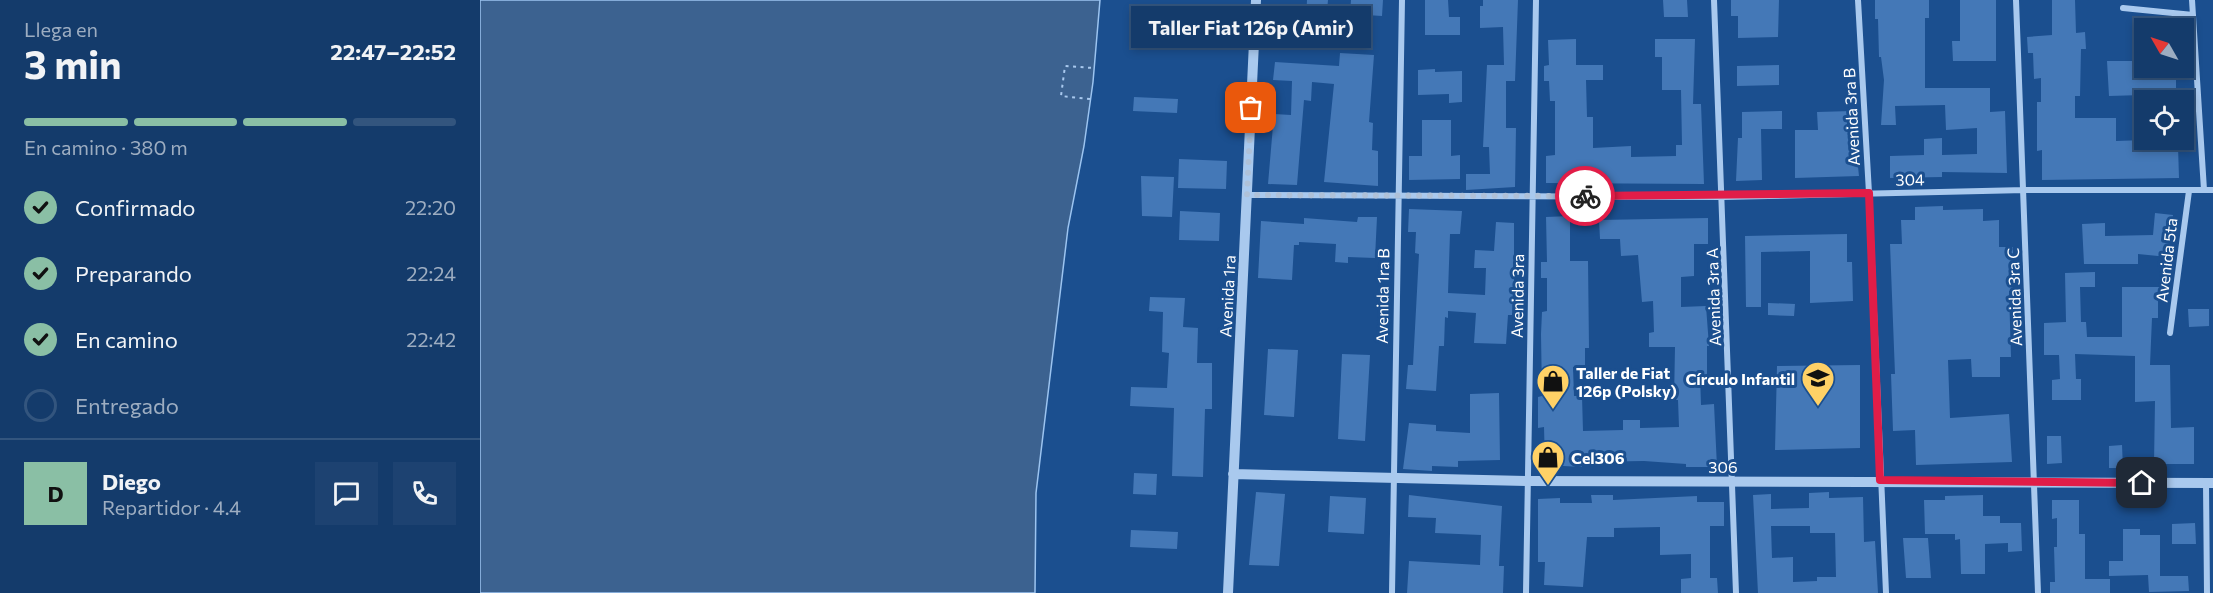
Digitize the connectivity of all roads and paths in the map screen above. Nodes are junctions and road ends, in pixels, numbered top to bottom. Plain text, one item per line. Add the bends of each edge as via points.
1 (1256, 0) edge
2 (1402, 0) edge
3 (1536, 0) edge
4 (1714, 0) edge
5 (1858, 0) edge
6 (2016, 0) edge
7 (2193, 0) edge
8 (2123, 8) dead end
9 (2193, 15) junction
10 (2195, 50) joint
11 (1093, 68) dead end
12 (1090, 99) dead end
13 (2025, 190) junction
14 (2204, 190) junction
15 (2213, 190) edge
16 (2189, 191) junction
17 (1869, 193) junction
18 (1247, 195) junction
19 (1533, 196) junction
20 (1723, 197) junction
21 (1397, 198) junction
22 (2170, 333) dead end
23 (1233, 474) junction
24 (1393, 479) junction
25 (1880, 480) junction
26 (1527, 481) junction
27 (1731, 481) junction
28 (2034, 482) junction
29 (2210, 483) edge
30 (1228, 593) edge
31 (1392, 593) edge
32 (1526, 593) edge
33 (1736, 593) edge
34 (1886, 593) edge
35 (2038, 593) edge
36 (2207, 593) edge

1 - 18 street, Avenida 1ra
2 - 21 street, Avenida 1ra B
3 - 19 street, Avenida 3ra
4 - 20 street, Avenida 3ra A
5 - 17 street, Avenida 3ra B
6 - 13 street, Avenida 3ra C
7 - 9 street
8 - 9 street
9 - 10 street
10 - 14 street
11 - 12 path via 1065,66 1062,96
13 - 16 street, 304
13 - 17 street, 304
13 - 28 street, Avenida 3ra C
14 - 15 street, 304
14 - 16 street, 304
16 - 22 street, Avenida 5ta
17 - 20 street, 304
17 - 25 street, Avenida 3ra B
18 - 21 street, 304
18 - 23 street, Avenida 1ra
19 - 20 street, 304
19 - 21 street, 304
19 - 26 street, Avenida 3ra
20 - 27 street, Avenida 3ra A
21 - 24 street, Avenida 1ra B
23 - 24 street, 306
23 - 30 street, Avenida 1ra
24 - 26 street, 306
24 - 31 street, Avenida 1ra B
25 - 27 street, 306
25 - 28 street, 306
25 - 34 street, Avenida 3ra B
26 - 27 street, 306
26 - 32 street, Avenida 3ra
27 - 33 street, Avenida 3ra A
28 - 29 street, 306
28 - 35 street, Avenida 3ra C
29 - 36 street

